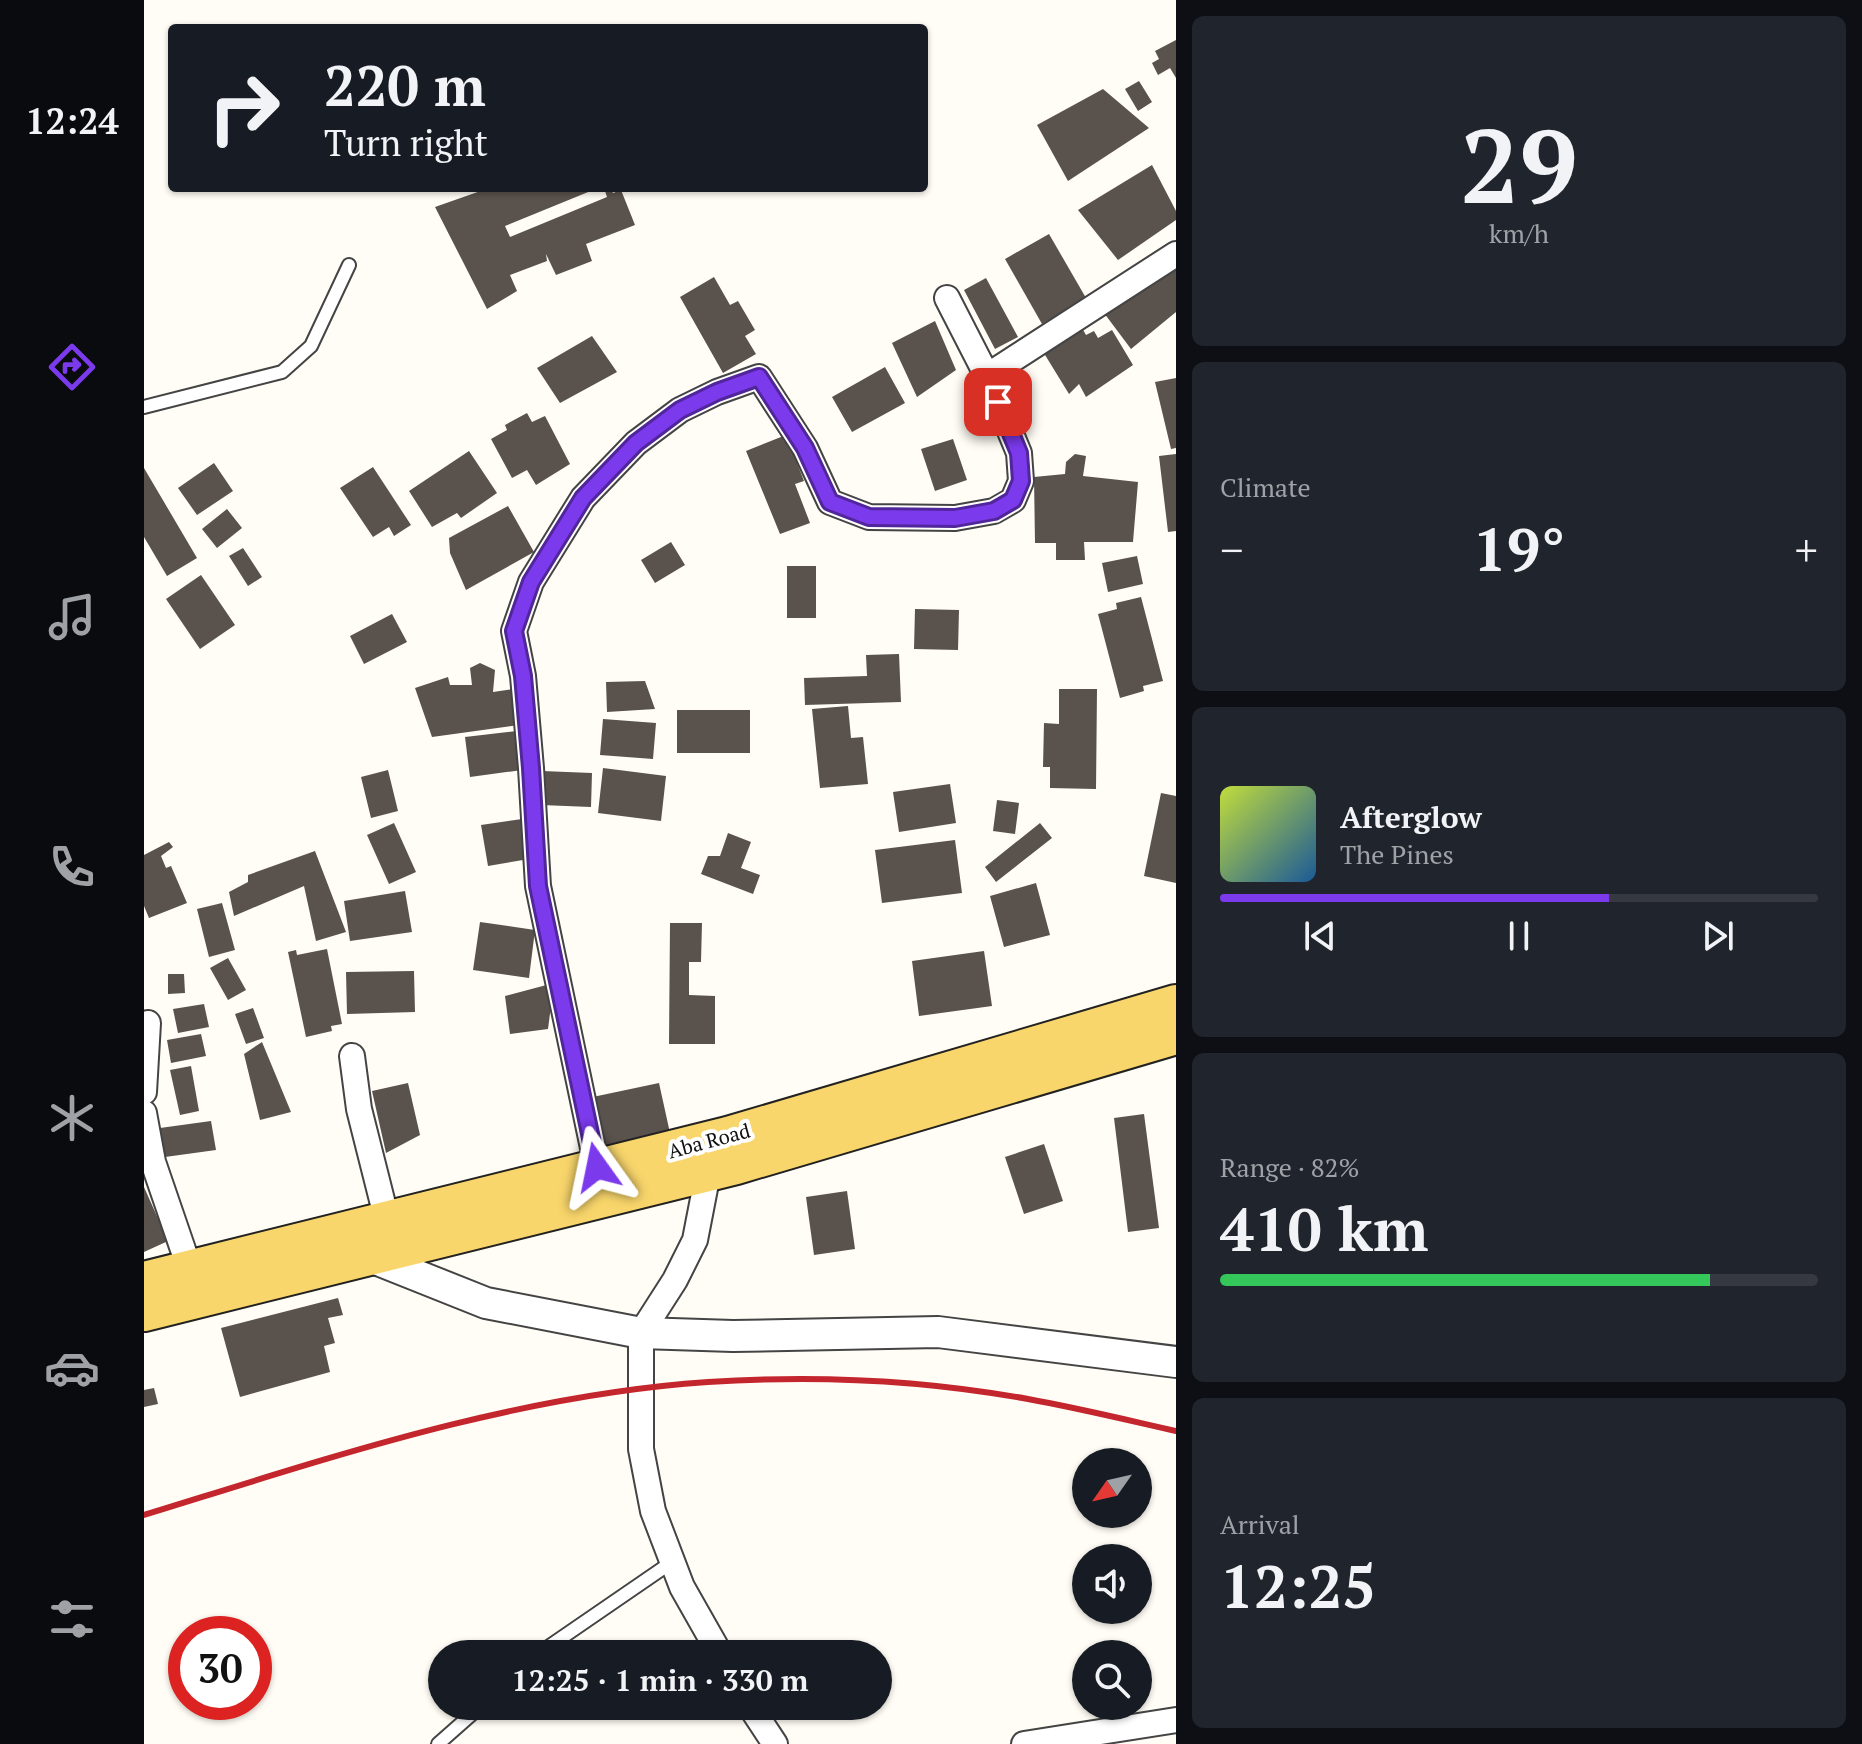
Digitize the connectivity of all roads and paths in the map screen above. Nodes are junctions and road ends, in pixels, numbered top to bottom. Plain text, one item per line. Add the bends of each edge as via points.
1 (1176, 254) edge
2 (349, 265) dead end
3 (947, 298) dead end
4 (987, 376) junction
5 (144, 407) edge
6 (1176, 1004) edge
7 (148, 1023) dead end
8 (1176, 1035) edge
9 (352, 1056) dead end
10 (144, 1092) edge
11 (144, 1113) edge
12 (597, 1167) junction
13 (708, 1173) junction
14 (387, 1220) junction
15 (368, 1256) junction
16 (190, 1270) junction
17 (144, 1281) edge
18 (144, 1312) edge
19 (641, 1333) junction
20 (1176, 1362) edge
21 (672, 1562) junction
22 (558, 1640) edge
23 (712, 1640) edge
24 (465, 1720) edge
25 (759, 1720) edge
26 (1176, 1720) edge
27 (438, 1744) edge
28 (775, 1744) edge
29 (1024, 1744) edge

1 - 4 street
2 - 5 lane via 311,346 282,372
3 - 4 street
4 - 12 street via 1019,453 1021,481 1013,500 994,511 955,518 869,517 830,502 805,448 759,377 680,410 636,443 583,498 531,582 514,631 523,676 538,886
6 - 12 main road, Aba Road via 728,1136
7 - 10 street
8 - 13 main road, Aba Road
9 - 14 street via 359,1109
11 - 16 street via 153,1162
12 - 14 main road, Aba Road
13 - 15 main road, Aba Road
13 - 19 street via 695,1240
14 - 16 main road, Aba Road
15 - 18 main road, Aba Road
15 - 19 street via 486,1303
16 - 17 main road, Aba Road
19 - 20 street via 938,1332
19 - 21 street via 641,1449 653,1511
21 - 22 lane
21 - 23 street
24 - 27 lane
25 - 28 street
26 - 29 street

